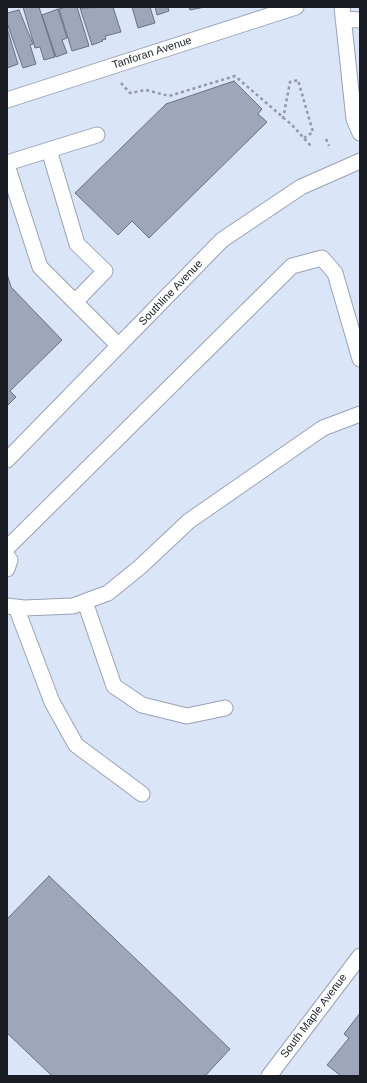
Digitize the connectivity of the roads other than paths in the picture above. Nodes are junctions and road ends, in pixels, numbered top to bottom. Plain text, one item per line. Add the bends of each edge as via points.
1 (296, 7) edge
2 (342, 13) edge
3 (360, 20) edge
4 (7, 100) edge
5 (360, 133) edge
6 (97, 135) dead end
7 (49, 150) junction
8 (360, 161) edge
9 (7, 164) edge
10 (75, 302) junction
11 (119, 346) junction
12 (360, 359) edge
13 (360, 414) edge
14 (7, 460) edge
15 (7, 548) edge
16 (7, 556) edge
17 (7, 569) edge
18 (85, 602) junction
19 (12, 606) edge
20 (225, 708) dead end
21 (142, 794) dead end
22 (360, 956) edge
23 (269, 1076) edge

1 - 4 street, Tanforan Avenue
2 - 3 street
2 - 5 street via 354,119
6 - 7 street
7 - 9 street
7 - 10 street via 77,244 105,271
8 - 11 street, Southline Avenue via 301,187 222,240
9 - 10 street via 40,267
10 - 11 street
11 - 14 street, Southline Avenue
12 - 15 street via 335,274 322,258 292,266
13 - 18 street via 322,428 189,521 108,594
16 - 17 street via 10,560
18 - 19 street via 72,606
18 - 20 street via 114,686 142,705 187,716
19 - 21 street via 52,702 76,745
22 - 23 street, South Maple Avenue

